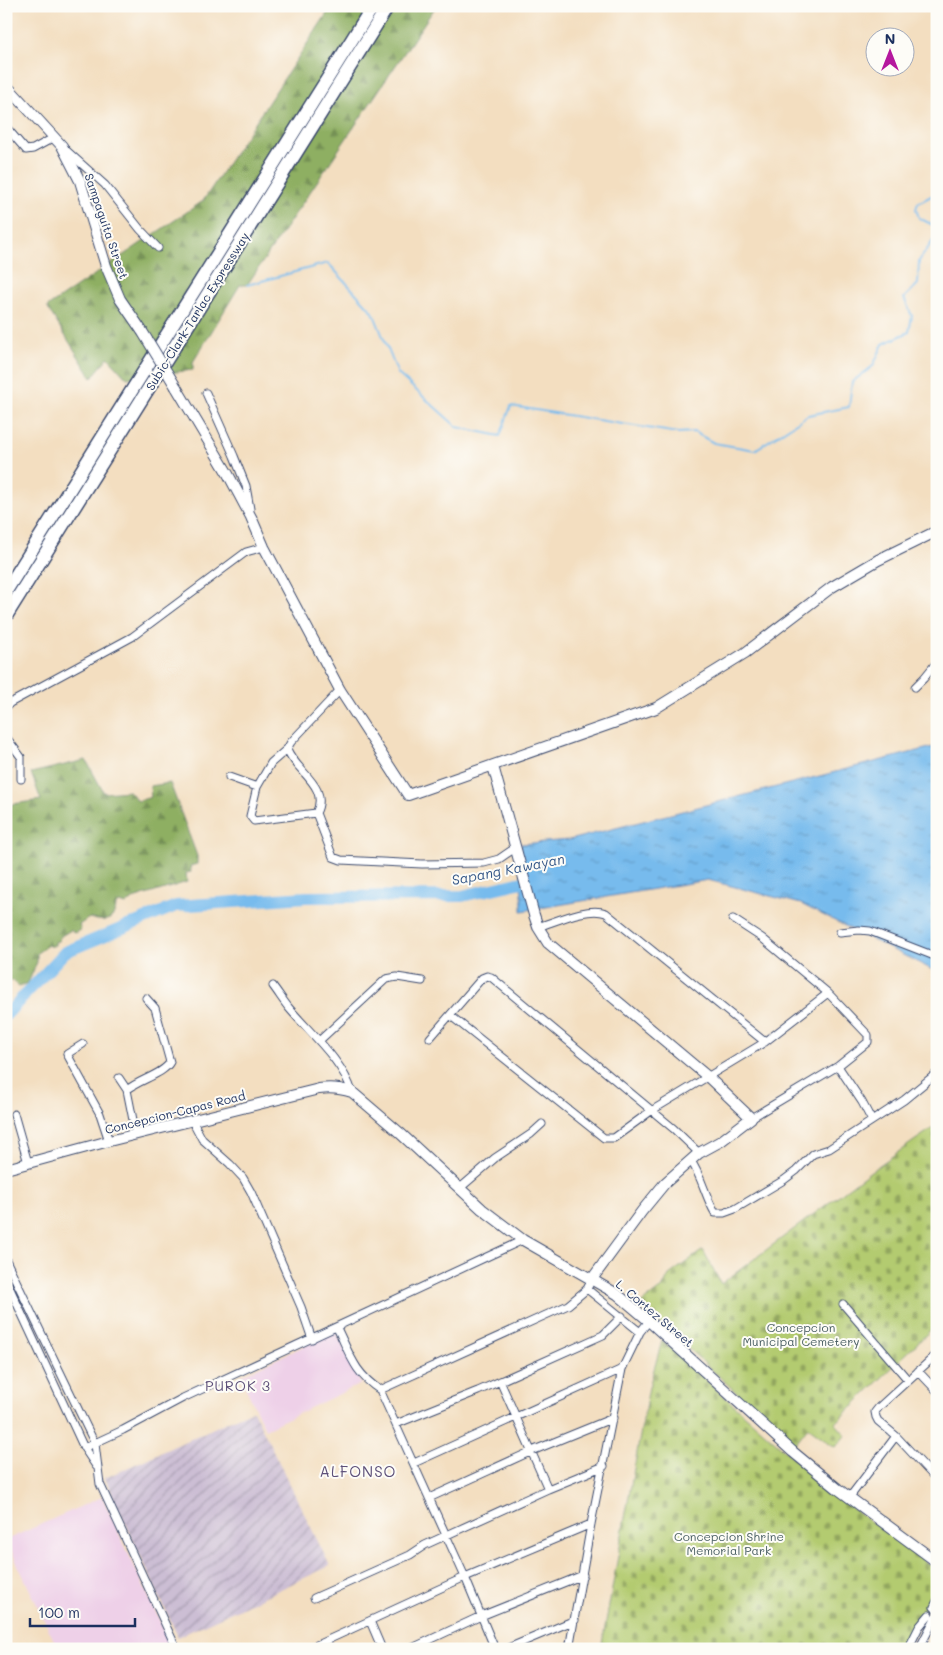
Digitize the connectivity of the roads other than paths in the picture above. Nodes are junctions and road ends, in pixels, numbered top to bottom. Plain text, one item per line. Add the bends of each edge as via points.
1 (373, 6) edge
2 (388, 6) edge
3 (6, 85) edge
4 (6, 127) edge
5 (55, 138) junction
6 (62, 146) junction
7 (158, 248) dead end
8 (206, 393) dead end
9 (251, 517) junction
10 (937, 531) edge
11 (264, 547) junction
12 (6, 591) edge
13 (6, 616) edge
14 (937, 662) edge
15 (915, 687) dead end
16 (340, 690) junction
17 (6, 707) edge
18 (6, 737) edge
19 (287, 749) junction
20 (492, 766) junction
21 (229, 777) dead end
22 (21, 779) dead end
23 (257, 787) junction
24 (316, 813) junction
25 (516, 852) junction
26 (733, 920) dead end
27 (538, 926) junction
28 (840, 932) dead end
29 (937, 957) edge
30 (422, 981) dead end
31 (274, 986) dead end
32 (828, 993) junction
33 (146, 998) dead end
34 (451, 1016) junction
35 (430, 1038) dead end
36 (319, 1041) junction
37 (765, 1042) junction
38 (82, 1044) dead end
39 (838, 1066) junction
40 (937, 1073) edge
41 (708, 1077) junction
42 (119, 1078) dead end
43 (127, 1090) junction
44 (352, 1092) junction
45 (651, 1111) junction
46 (14, 1114) dead end
47 (751, 1118) junction
48 (192, 1120) junction
49 (872, 1121) junction
50 (542, 1124) dead end
51 (136, 1135) junction
52 (109, 1141) junction
53 (699, 1154) junction
54 (691, 1161) junction
55 (28, 1163) junction
56 (6, 1169) edge
57 (459, 1189) junction
58 (523, 1240) junction
59 (6, 1260) edge
60 (592, 1279) junction
61 (6, 1280) edge
62 (587, 1289) junction
63 (843, 1304) dead end
64 (622, 1316) junction
65 (649, 1321) junction
66 (337, 1328) junction
67 (640, 1332) junction
68 (312, 1339) junction
69 (937, 1354) edge
70 (622, 1369) junction
71 (918, 1371) junction
72 (908, 1380) junction
73 (500, 1381) junction
74 (380, 1390) junction
75 (937, 1391) edge
76 (516, 1416) junction
77 (613, 1418) junction
78 (396, 1424) junction
79 (896, 1436) junction
80 (95, 1444) junction
81 (84, 1448) junction
82 (532, 1451) junction
83 (414, 1463) junction
84 (604, 1466) junction
85 (98, 1468) junction
86 (937, 1480) edge
87 (548, 1489) junction
88 (429, 1498) junction
89 (849, 1498) junction
90 (592, 1524) junction
91 (446, 1536) junction
92 (937, 1562) edge
93 (583, 1575) junction
94 (465, 1577) junction
95 (314, 1598) dead end
96 (934, 1610) edge
97 (481, 1616) junction
98 (575, 1620) junction
99 (370, 1622) junction
100 (174, 1642) dead end
101 (308, 1649) edge
102 (382, 1649) edge
103 (410, 1649) edge
104 (495, 1649) edge
105 (506, 1649) edge
106 (569, 1649) edge
107 (908, 1649) edge
108 (918, 1649) edge

1 - 12 highway, Subic-Clark-Tarlac Expressway
2 - 13 highway, Subic-Clark-Tarlac Expressway
3 - 5 street, Sampaguita Street
4 - 5 street via 26,150
5 - 6 street, Sampaguita Street
6 - 7 street via 105,185
6 - 9 street, Sampaguita Street, bridge via 80,181 106,266 120,299 176,387
8 - 9 street via 246,486
9 - 11 street, Sampaguita Street
10 - 20 street via 832,587 744,653 656,708
11 - 16 street, Sampaguita Street
11 - 17 street via 246,552 132,637
14 - 15 street
16 - 19 street
16 - 20 street, Sampaguita Street via 408,795
18 - 22 street via 20,757
19 - 23 street via 271,763
19 - 24 street via 317,788 320,805
20 - 25 street
21 - 23 street
23 - 24 street via 250,816 254,821
24 - 25 street via 333,857 342,860 484,863
25 - 27 street
26 - 32 street via 762,938
27 - 37 street via 582,912 606,913
27 - 41 street via 548,943
28 - 29 street via 870,931
30 - 36 street via 397,977 386,979
31 - 36 street
32 - 37 street
32 - 39 street via 868,1035 868,1042
33 - 43 street via 155,1008 170,1062
34 - 35 street
34 - 45 street via 604,1138 614,1138
34 - 45 street via 482,978 491,977
36 - 44 street via 348,1081
37 - 41 street
38 - 52 street via 67,1054 100,1114
39 - 47 street
39 - 49 street
40 - 49 street
41 - 45 street
41 - 47 street
42 - 43 street
43 - 51 street
44 - 48 street, Concepcion-Capas Road via 330,1087
44 - 57 street, L. Cortez Street
45 - 53 street
46 - 55 street
47 - 53 street
48 - 51 street, Concepcion-Capas Road
48 - 68 street via 202,1138 243,1178 251,1192
49 - 54 street via 829,1149 813,1154 784,1180 724,1213 715,1213
50 - 57 street
51 - 52 street, Concepcion-Capas Road
52 - 55 street, Concepcion-Capas Road
53 - 54 street
54 - 60 street via 665,1183
55 - 56 street, Concepcion-Capas Road
57 - 58 street, L. Cortez Street
58 - 60 street, L. Cortez Street
58 - 66 street
59 - 80 street
60 - 62 street
60 - 65 street, L. Cortez Street via 617,1294
61 - 81 street
62 - 64 street
62 - 74 street via 568,1305
63 - 72 street
64 - 67 street
64 - 73 street via 604,1335
65 - 67 street
65 - 89 street, L. Cortez Street via 753,1417
66 - 68 street
66 - 74 street via 358,1372
67 - 70 street
68 - 80 street via 183,1398
69 - 71 street
70 - 76 street
70 - 77 street
71 - 72 street
71 - 75 street
72 - 79 street via 875,1412 878,1422
73 - 76 street
73 - 78 street
74 - 78 street
76 - 82 street
76 - 83 street
77 - 82 street
77 - 84 street
78 - 83 street
79 - 86 street
79 - 89 street
80 - 81 street
80 - 85 street
81 - 85 street
82 - 87 street
82 - 88 street
83 - 88 street
84 - 87 street
84 - 90 street
85 - 100 street via 100,1484 109,1505
87 - 91 street
88 - 91 street
89 - 92 street, L. Cortez Street
90 - 93 street
90 - 94 street
91 - 94 street
91 - 95 street
93 - 97 street
93 - 98 street
94 - 97 street
94 - 99 street
96 - 107 street via 919,1627
96 - 108 street
97 - 103 street
97 - 104 street
98 - 105 street
98 - 106 street
99 - 101 street
99 - 102 street

